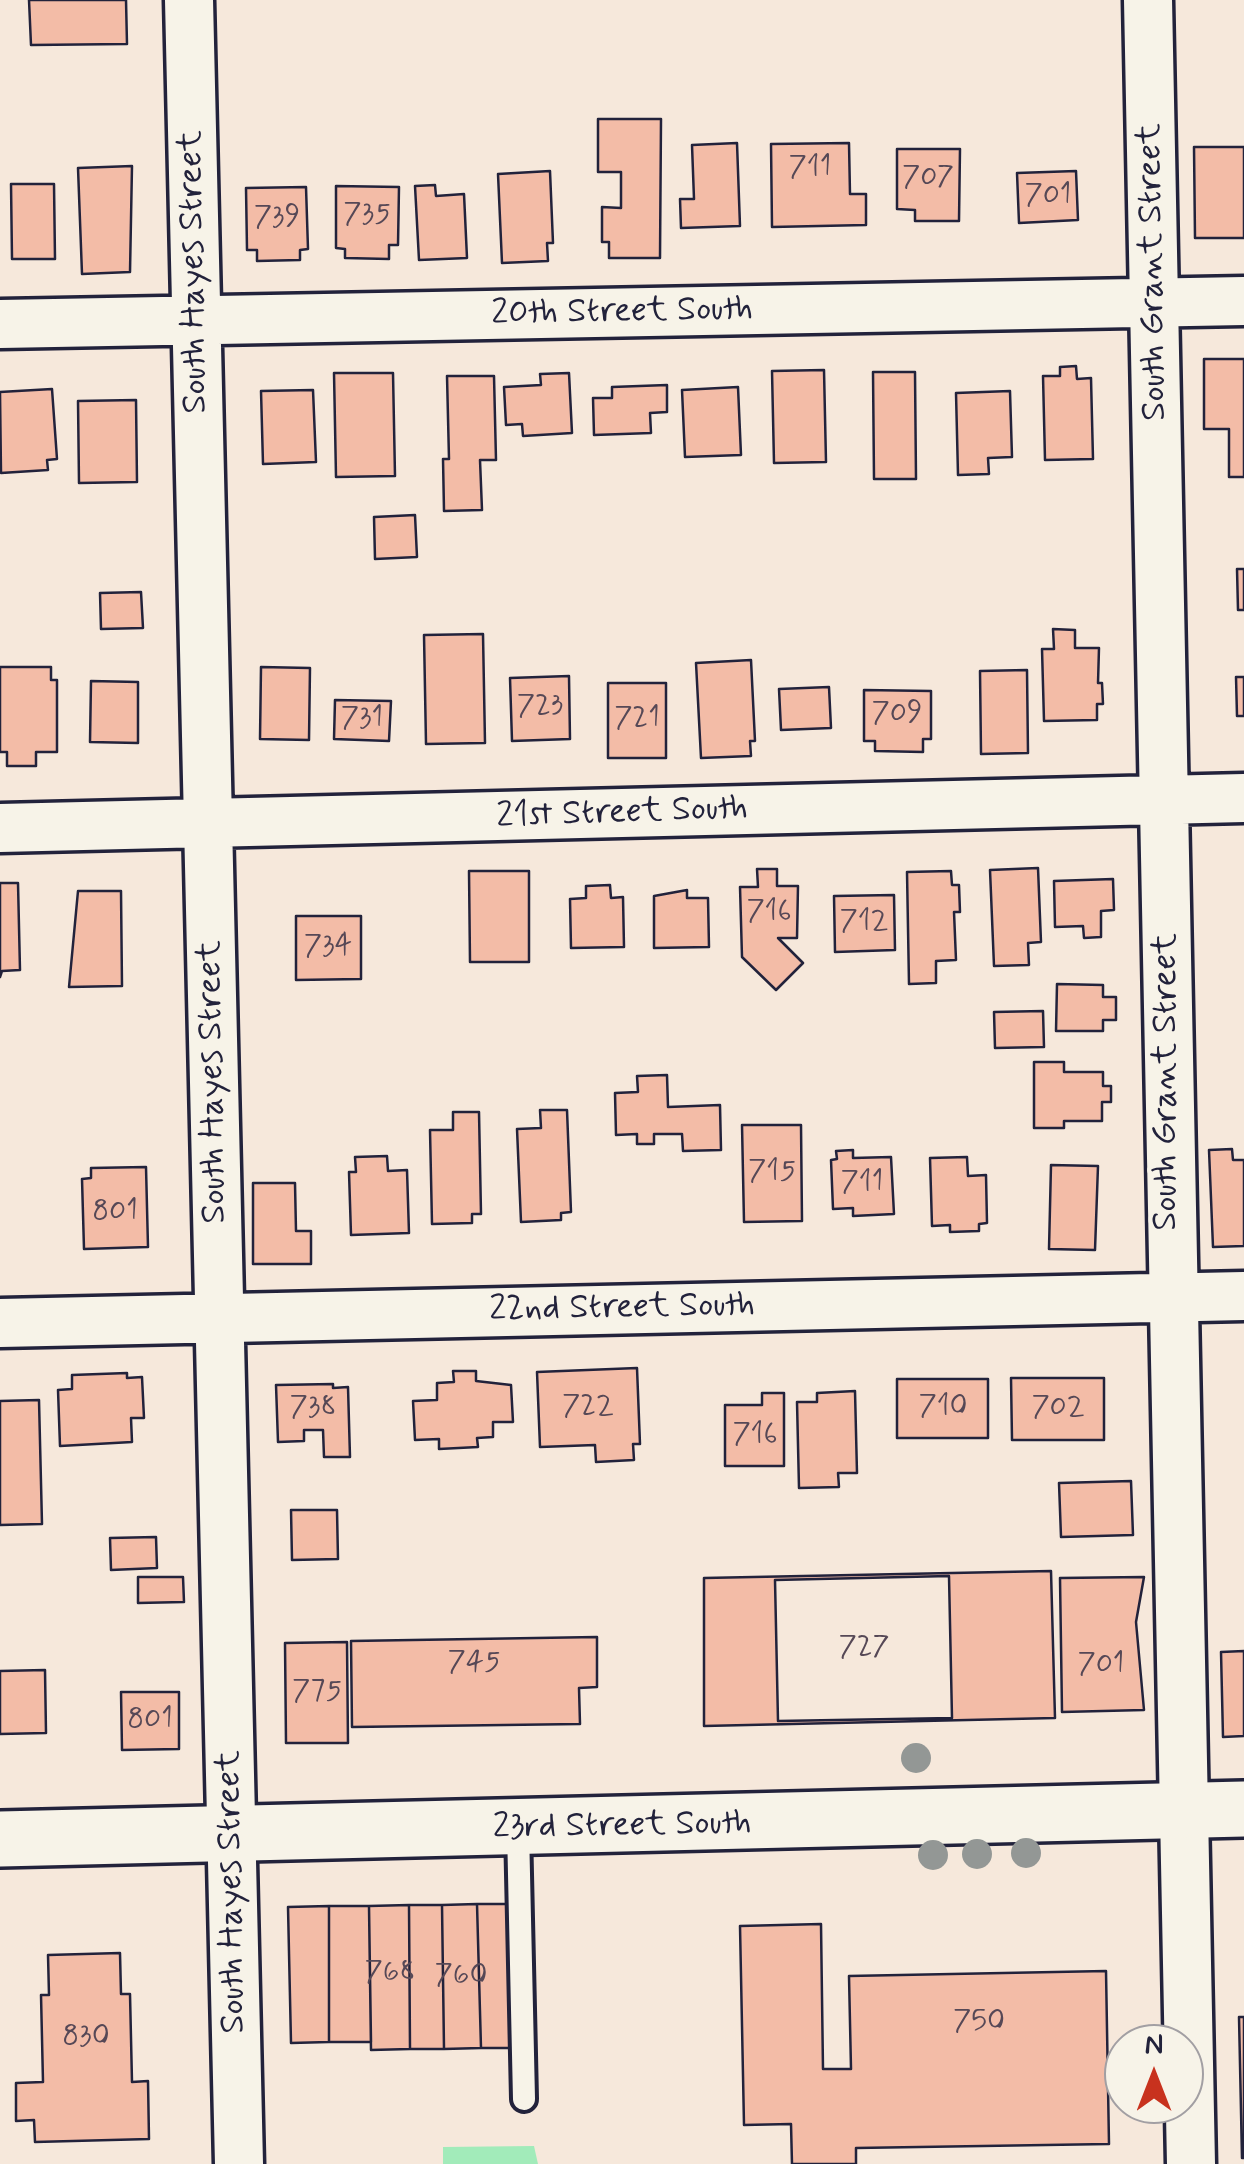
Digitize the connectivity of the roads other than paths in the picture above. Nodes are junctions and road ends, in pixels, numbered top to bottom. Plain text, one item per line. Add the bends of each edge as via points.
1 (189, 0) edge
2 (1148, 0) edge
3 (1244, 301) edge
4 (1154, 303) junction
5 (196, 320) junction
6 (0, 324) edge
7 (1244, 798) edge
8 (1165, 799) junction
9 (207, 826) junction
10 (0, 828) edge
11 (1244, 1296) edge
12 (1170, 1298) junction
13 (220, 1318) junction
14 (0, 1322) edge
15 (1244, 1809) edge
16 (1184, 1810) junction
17 (518, 1829) junction
18 (231, 1834) junction
19 (0, 1839) edge
20 (524, 2099) dead end
21 (239, 2164) edge
22 (1191, 2164) edge

1 - 5 street, South Hayes Street
2 - 4 street, South Grant Street
3 - 4 street, 20th Street South
4 - 5 street, 20th Street South
4 - 8 street, South Grant Street
5 - 6 street, 20th Street South
5 - 9 street, South Hayes Street
7 - 8 street, 21st Street South
8 - 9 street, 21st Street South
8 - 12 street, South Grant Street
9 - 10 street, 21st Street South
9 - 13 street, South Hayes Street
11 - 12 street, 22nd Street South
12 - 13 street, 22nd Street South
12 - 16 street, South Grant Street
13 - 14 street, 22nd Street South
13 - 18 street, South Hayes Street
15 - 16 street, 23rd Street South
16 - 17 street, 23rd Street South
16 - 22 street, South Grant Street
17 - 18 street, 23rd Street South
17 - 20 lane
18 - 19 street, 23rd Street South
18 - 21 street, South Hayes Street

